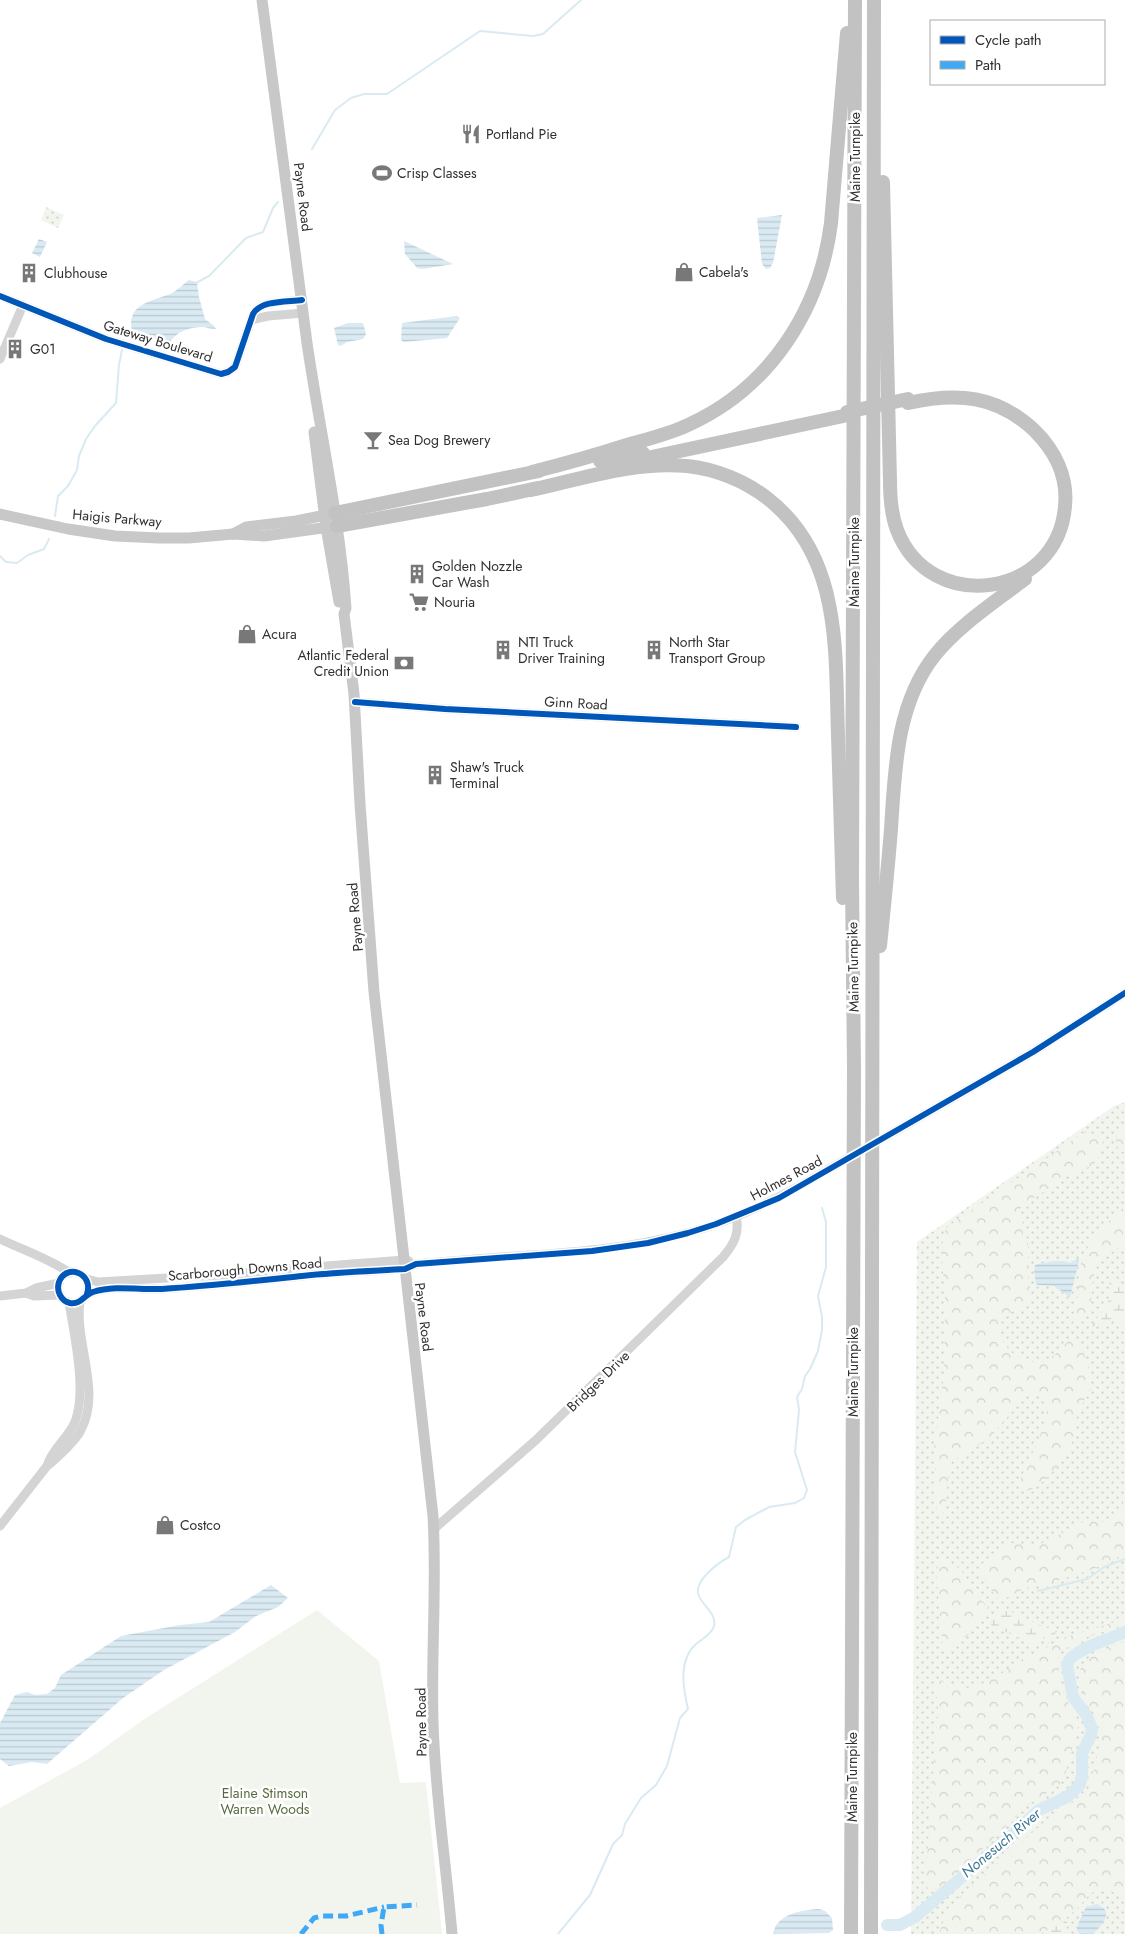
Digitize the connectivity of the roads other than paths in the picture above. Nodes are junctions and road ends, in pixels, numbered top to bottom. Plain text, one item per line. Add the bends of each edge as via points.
1 (262, 0) edge
2 (850, 0) edge
3 (855, 0) edge
4 (874, 0) edge
5 (874, 128) junction
6 (0, 296) edge
7 (302, 300) junction
8 (24, 305) junction
9 (303, 313) junction
10 (251, 320) junction
11 (0, 359) edge
12 (908, 401) junction
13 (847, 413) junction
14 (532, 472) junction
15 (530, 490) junction
16 (0, 514) edge
17 (331, 520) junction
18 (355, 702) junction
19 (796, 727) dead end
20 (1125, 993) edge
21 (872, 1026) junction
22 (854, 1068) junction
23 (736, 1216) junction
24 (0, 1239) edge
25 (39, 1257) junction
26 (404, 1264) junction
27 (70, 1273) junction
28 (86, 1279) junction
29 (60, 1281) junction
30 (26, 1294) junction
31 (87, 1294) junction
32 (60, 1295) junction
33 (0, 1296) edge
34 (80, 1301) junction
35 (69, 1302) junction
36 (47, 1466) junction
37 (0, 1526) edge
38 (434, 1529) junction
39 (452, 1934) edge
40 (852, 1934) edge
41 (870, 1934) edge

1 - 7 main road, Payne Road
2 - 14 highway via 827,250 810,301 790,338 752,382 702,418 661,435
3 - 22 highway, Maine Turnpike
4 - 5 highway, Maine Turnpike
5 - 12 highway via 882,148 890,481 892,514 897,530 914,558 939,577 954,583 986,586 1002,583 1032,568 1053,544 1065,514 1066,498 1060,466 1047,445 1025,422 990,403 957,396
5 - 21 highway, Maine Turnpike
6 - 8 street, Gateway Boulevard
7 - 9 main road, Payne Road
7 - 10 street, Gateway Boulevard via 260,306
8 - 10 street, Gateway Boulevard via 106,339 221,374 235,367
8 - 11 street
9 - 10 street
9 - 17 main road, Payne Road via 328,464
12 - 13 highway, bridge
12 - 21 highway via 940,393 972,395 1018,414 1043,434 1061,461 1069,492 1069,508 1066,524 1052,553 1030,576 946,642 926,667 912,696 896,758
13 - 14 highway
13 - 15 highway via 654,456
14 - 17 highway
15 - 17 highway
15 - 22 highway via 622,470 672,465 704,469 734,479 762,494 787,516 807,542 825,586 834,642 845,963
16 - 17 main road, Haigis Parkway via 47,526 115,536 189,538 233,534 246,528 296,521
17 - 18 main road, Payne Road via 343,570 344,614
18 - 19 street, Ginn Road
18 - 26 main road, Payne Road via 374,992
20 - 23 street, Holmes Road, bridge via 1033,1052 779,1198
21 - 41 highway, Maine Turnpike
22 - 40 highway, Maine Turnpike
23 - 26 street, Holmes Road via 688,1233 615,1248
23 - 38 street, Bridges Drive via 737,1233 723,1257 536,1440
24 - 25 street
25 - 27 street
25 - 29 street via 49,1264
26 - 28 street, Scarborough Downs Road via 98,1282
26 - 31 street, Scarborough Downs Road via 254,1282 100,1290
26 - 38 main road, Payne Road
27 - 28 street via 79,1273
27 - 29 street
28 - 31 street
29 - 30 street
29 - 32 street
30 - 32 street
30 - 33 street
31 - 34 street
32 - 35 street
34 - 35 street
34 - 36 street via 88,1408 83,1427
35 - 36 street via 78,1358 79,1406 72,1427
36 - 37 street
38 - 39 main road, Payne Road via 434,1762

